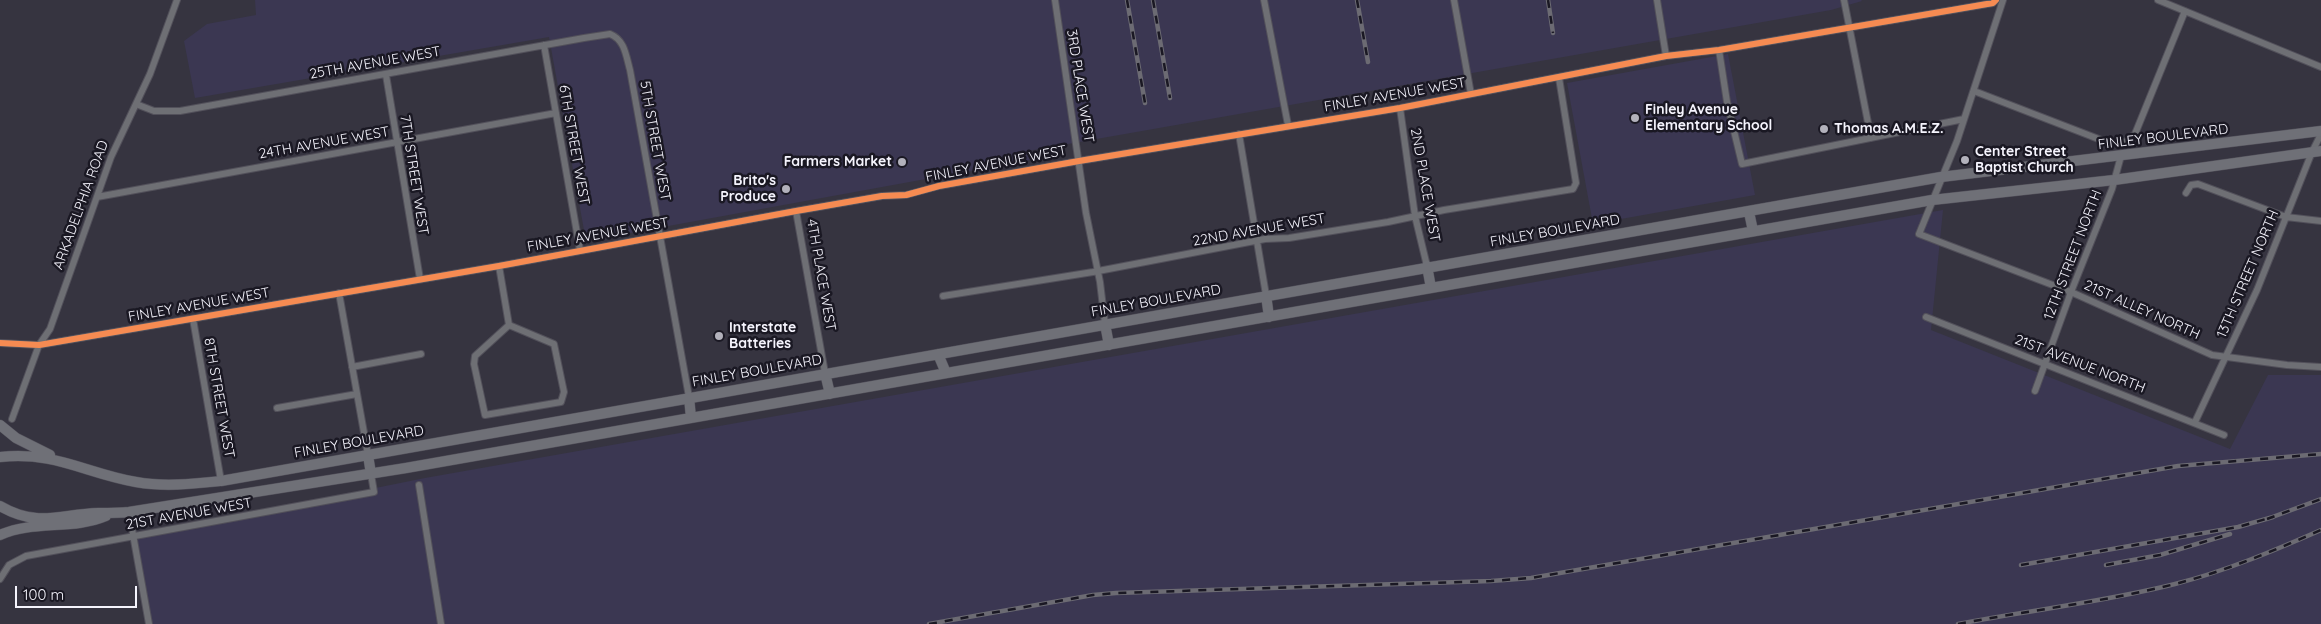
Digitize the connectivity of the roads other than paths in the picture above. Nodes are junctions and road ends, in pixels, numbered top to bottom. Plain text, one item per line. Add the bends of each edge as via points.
1 (177, 0) edge
2 (1055, 0) edge
3 (1264, 0) edge
4 (1454, 0) edge
5 (1657, 0) edge
6 (1844, 0) edge
7 (1996, 0) edge
8 (2003, 0) edge
9 (2158, 0) edge
10 (2185, 11) junction
11 (1849, 28) junction
12 (619, 39) joint
13 (544, 45) junction
14 (1719, 50) junction
15 (1666, 56) junction
16 (2321, 67) edge
17 (386, 74) junction
18 (1559, 78) junction
19 (1974, 91) junction
20 (1471, 94) junction
21 (136, 104) junction
22 (1400, 108) junction
23 (556, 113) junction
24 (1964, 119) junction
25 (1288, 125) junction
26 (2321, 132) edge
27 (1239, 134) junction
28 (1871, 138) junction
29 (396, 142) junction
30 (2316, 152) edge
31 (2121, 156) junction
32 (1079, 161) junction
33 (1941, 176) junction
34 (2114, 180) junction
35 (2186, 193) dead end
36 (97, 197) junction
37 (1932, 200) junction
38 (796, 211) junction
39 (1749, 212) junction
40 (1415, 216) junction
41 (2286, 218) junction
42 (2321, 221) edge
43 (1753, 232) junction
44 (659, 236) junction
45 (1258, 241) junction
46 (580, 250) junction
47 (499, 266) junction
48 (1427, 266) junction
49 (1097, 271) junction
50 (420, 279) junction
51 (1431, 288) junction
52 (2071, 292) junction
53 (340, 293) junction
54 (1266, 295) junction
55 (943, 296) dead end
56 (1269, 316) junction
57 (1926, 317) dead end
58 (193, 319) junction
59 (1105, 324) junction
60 (509, 325) junction
61 (0, 343) edge
62 (39, 345) junction
63 (1109, 345) junction
64 (421, 354) dead end
65 (938, 354) junction
66 (2226, 359) junction
67 (2045, 364) junction
68 (352, 367) junction
69 (2321, 367) edge
70 (825, 373) junction
71 (946, 373) junction
72 (2035, 391) dead end
73 (357, 394) junction
74 (830, 394) junction
75 (689, 397) junction
76 (277, 408) dead end
77 (691, 418) junction
78 (12, 419) dead end
79 (2195, 422) junction
80 (0, 425) edge
81 (2224, 435) dead end
82 (368, 455) junction
83 (0, 458) edge
84 (64, 461) junction
85 (371, 474) junction
86 (221, 481) junction
87 (418, 485) dead end
88 (225, 497) junction
89 (0, 506) edge
90 (129, 512) junction
91 (109, 515) junction
92 (0, 535) edge
93 (133, 537) junction
94 (0, 579) edge
95 (149, 624) edge
96 (442, 624) edge

1 - 21 street, ARKADELPHIA ROAD
2 - 32 street, 3RD PLACE WEST
3 - 25 street
4 - 20 street
5 - 15 street
6 - 11 street
7 - 11 street, FINLEY AVENUE WEST
8 - 19 street
9 - 10 street
10 - 16 street
10 - 19 street via 2135,134 2125,142 2110,144
11 - 14 street, FINLEY AVENUE WEST
11 - 28 street
12 - 13 street, 25TH AVENUE WEST via 610,34
12 - 44 street, 5TH STREET WEST via 630,70
13 - 17 street, 25TH AVENUE WEST
13 - 23 street, 6TH STREET WEST
14 - 15 street, FINLEY AVENUE WEST
14 - 28 street via 1742,164
15 - 18 street, FINLEY AVENUE WEST
17 - 21 street, 25TH AVENUE WEST via 180,111 154,111
17 - 29 street, 7TH STREET WEST
18 - 20 street, FINLEY AVENUE WEST
18 - 40 street, 22ND AVENUE WEST via 1576,183 1573,189
19 - 24 street
20 - 22 street, FINLEY AVENUE WEST
21 - 36 street, ARKADELPHIA ROAD via 110,157
22 - 25 street, FINLEY AVENUE WEST
22 - 40 street, 2ND PLACE WEST
23 - 29 street, 24TH AVENUE WEST
23 - 46 street, 6TH STREET WEST
24 - 28 street
24 - 33 street
25 - 27 street, FINLEY AVENUE WEST
26 - 30 street, 13TH STREET NORTH
26 - 31 main road, FINLEY BOULEVARD
27 - 32 street, FINLEY AVENUE WEST
27 - 45 street
29 - 36 street, 24TH AVENUE WEST
29 - 50 street, 7TH STREET WEST
30 - 34 main road
30 - 41 street, 13TH STREET NORTH
31 - 33 main road, FINLEY BOULEVARD
31 - 34 street, 12TH STREET NORTH
32 - 38 street, FINLEY AVENUE WEST via 906,195
32 - 49 street, 3RD PLACE WEST
33 - 37 street
33 - 39 main road, FINLEY BOULEVARD
34 - 37 main road
34 - 52 street, 12TH STREET NORTH
35 - 41 street via 2191,185 2198,184
36 - 62 street, ARKADELPHIA ROAD via 50,329
37 - 43 main road
37 - 52 street via 1919,234
38 - 44 street, FINLEY AVENUE WEST
38 - 70 street, 4TH PLACE WEST
39 - 43 main road
39 - 48 main road, FINLEY BOULEVARD
40 - 45 street, 22ND AVENUE WEST
40 - 48 street, 2ND PLACE WEST
41 - 42 street
41 - 66 street, 13TH STREET NORTH
43 - 51 main road
44 - 46 street, FINLEY AVENUE WEST
44 - 75 street, 5TH STREET WEST
45 - 49 street, 22ND AVENUE WEST
45 - 54 street
46 - 47 street, FINLEY AVENUE WEST
47 - 50 street, FINLEY AVENUE WEST
47 - 60 street
48 - 51 main road
48 - 54 main road, FINLEY BOULEVARD
49 - 55 street, 22ND AVENUE WEST
49 - 59 street, 3RD PLACE WEST
50 - 53 street, FINLEY AVENUE WEST
51 - 56 main road
52 - 66 street, 21ST ALLEY NORTH via 2212,356
52 - 67 street, 12TH STREET NORTH
53 - 58 street, FINLEY AVENUE WEST
53 - 68 street
54 - 56 main road
54 - 59 main road, FINLEY BOULEVARD
56 - 63 main road
57 - 67 street, 21ST AVENUE NORTH
58 - 62 street, FINLEY AVENUE WEST
58 - 86 street, 8TH STREET WEST
59 - 63 main road
59 - 65 main road, FINLEY BOULEVARD
60 - 60 street via 554,344 564,392 561,402 488,416 483,411 474,364 476,353
61 - 62 street, FINLEY AVENUE WEST
62 - 78 street, ARKADELPHIA ROAD
63 - 71 main road
64 - 68 street
65 - 70 main road, FINLEY BOULEVARD
65 - 71 main road
66 - 69 street, 21ST ALLEY NORTH
66 - 79 street, 13TH STREET NORTH
67 - 72 street, 12TH STREET NORTH
67 - 79 street, 21ST AVENUE NORTH
68 - 73 street
70 - 74 main road
70 - 75 main road, FINLEY BOULEVARD
71 - 74 main road
73 - 76 street
73 - 82 street
74 - 77 main road
75 - 77 main road
75 - 82 main road, FINLEY BOULEVARD
77 - 85 main road
79 - 81 street, 21ST AVENUE NORTH
80 - 84 main road via 22,442
82 - 85 main road
82 - 86 main road, FINLEY BOULEVARD
83 - 84 main road, FINLEY BOULEVARD via 30,455
84 - 86 main road, FINLEY BOULEVARD via 136,482 183,485
85 - 88 main road
85 - 93 street, 21ST AVENUE WEST via 374,492
86 - 88 main road
87 - 96 street
88 - 90 main road
89 - 91 main road via 15,514 38,519 99,513
90 - 91 main road
90 - 93 street
91 - 92 main road via 93,522 14,530
93 - 94 street, 21ST AVENUE WEST via 26,556 9,566
93 - 95 street

